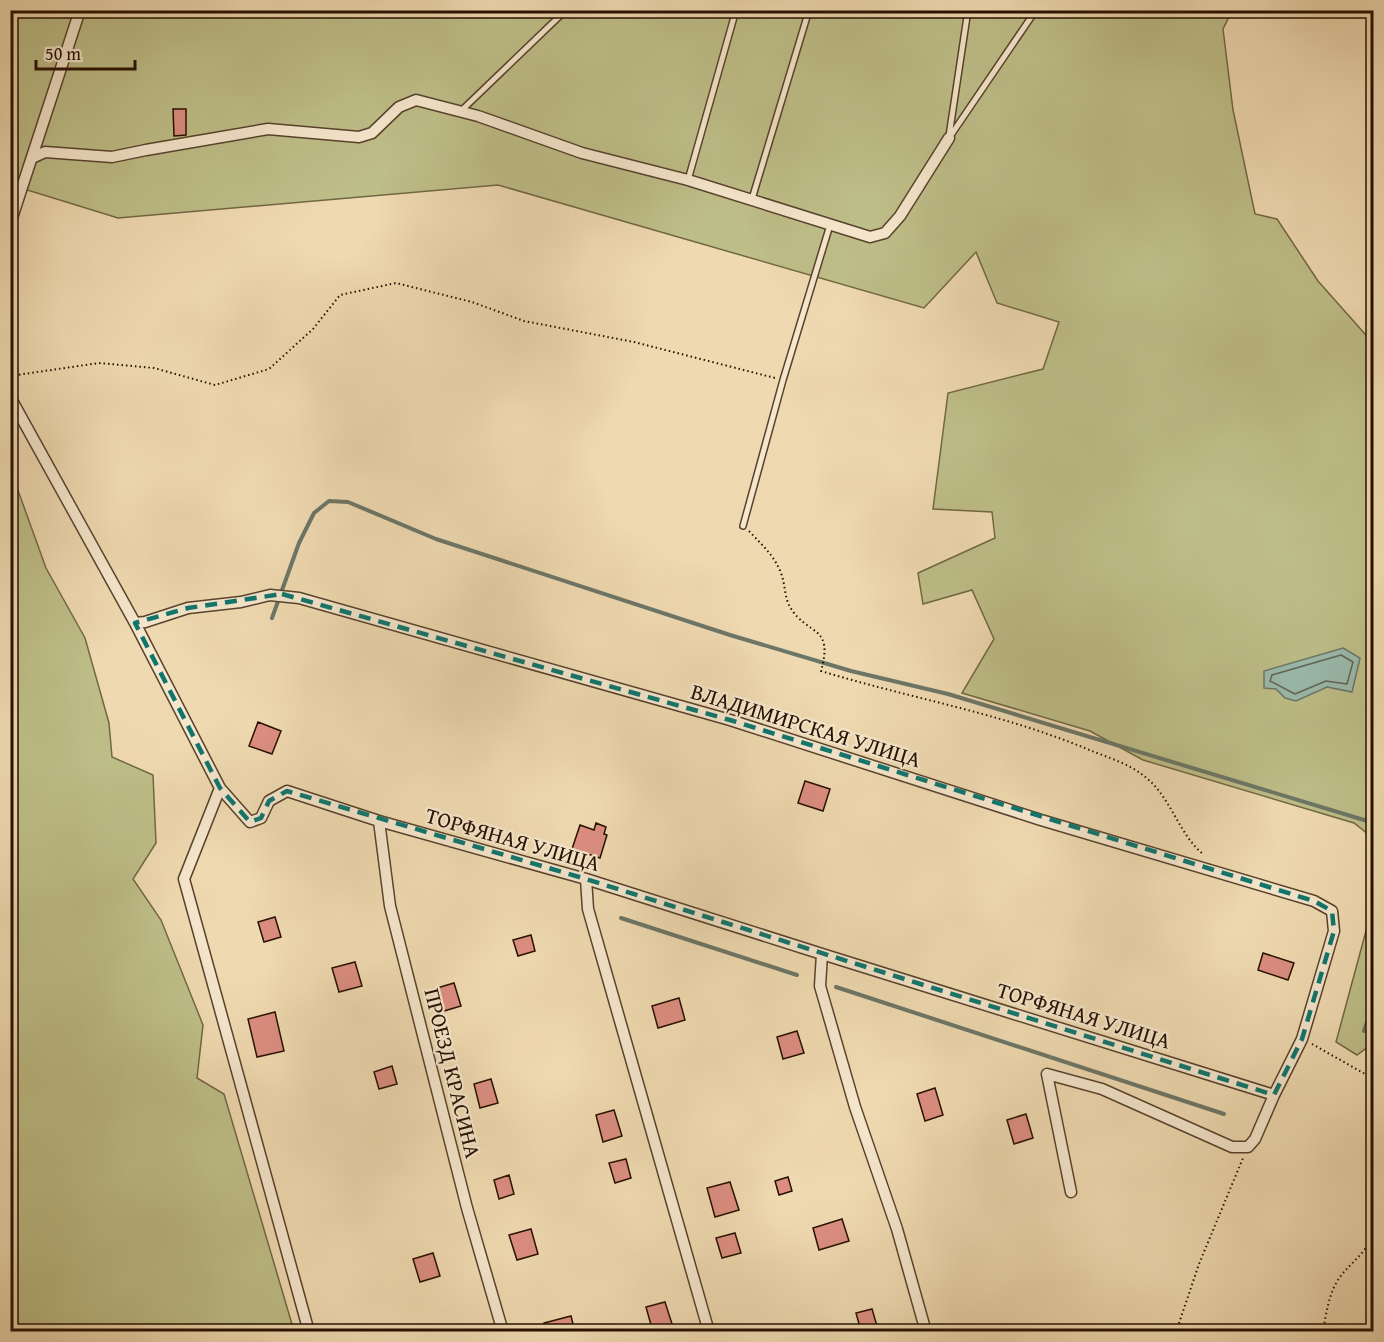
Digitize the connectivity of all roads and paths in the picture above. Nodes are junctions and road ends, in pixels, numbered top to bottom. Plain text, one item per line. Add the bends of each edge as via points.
1 (80, 10) edge
2 (566, 10) edge
3 (736, 10) edge
4 (809, 10) edge
5 (968, 10) edge
6 (1036, 10) edge
7 (461, 111) junction
8 (949, 138) junction
9 (32, 158) junction
10 (688, 180) junction
11 (752, 199) junction
12 (10, 224) edge
13 (830, 225) junction
14 (10, 376) edge
15 (783, 380) junction
16 (10, 397) edge
17 (743, 526) joint
18 (135, 623) junction
19 (220, 788) junction
20 (379, 821) junction
21 (1213, 860) dead end
22 (586, 879) junction
23 (822, 954) junction
24 (1302, 1039) junction
25 (1374, 1079) edge
26 (1274, 1095) junction
27 (1248, 1147) junction
28 (1071, 1192) dead end
29 (1374, 1231) edge
30 (309, 1332) edge
31 (503, 1332) edge
32 (709, 1332) edge
33 (926, 1332) edge
34 (1176, 1332) edge
35 (1323, 1332) edge

1 - 9 street
2 - 7 lane
3 - 10 lane
4 - 11 lane
5 - 8 lane
6 - 8 lane
7 - 9 street via 416,100 399,107 372,133 359,137 268,129 128,156 45,152
7 - 10 street via 582,153
8 - 13 street via 885,233 870,237
9 - 12 street
10 - 11 street
11 - 13 street
13 - 15 lane
14 - 15 path via 99,363 154,368 215,385 269,369 313,329 340,295 396,283 472,302 524,321 634,342
15 - 17 lane
16 - 18 street
17 - 21 path via 772,555 789,607 822,636 826,653 821,671 977,711 1070,742 1132,768 1146,777 1168,804 1193,846
18 - 19 street
18 - 24 street, ВЛАДИМИРСКАЯ УЛИЦА via 188,608 282,594 730,720 1041,820 1314,901 1332,911 1334,931
19 - 20 street, ТОРФЯНАЯ УЛИЦА via 250,822 261,818 270,801 286,790
19 - 30 street via 184,879
20 - 22 street, ТОРФЯНАЯ УЛИЦА
20 - 31 street, ПРОЕЗД КРАСИНА via 390,906 466,1208
22 - 23 street, ТОРФЯНАЯ УЛИЦА
22 - 32 street via 588,909
23 - 26 street, ТОРФЯНАЯ УЛИЦА
23 - 33 street via 820,986
24 - 25 path
24 - 26 street
26 - 27 street
27 - 28 street via 1232,1147 1102,1089 1047,1074
27 - 34 path via 1199,1264
29 - 35 path via 1372,1240 1339,1278

